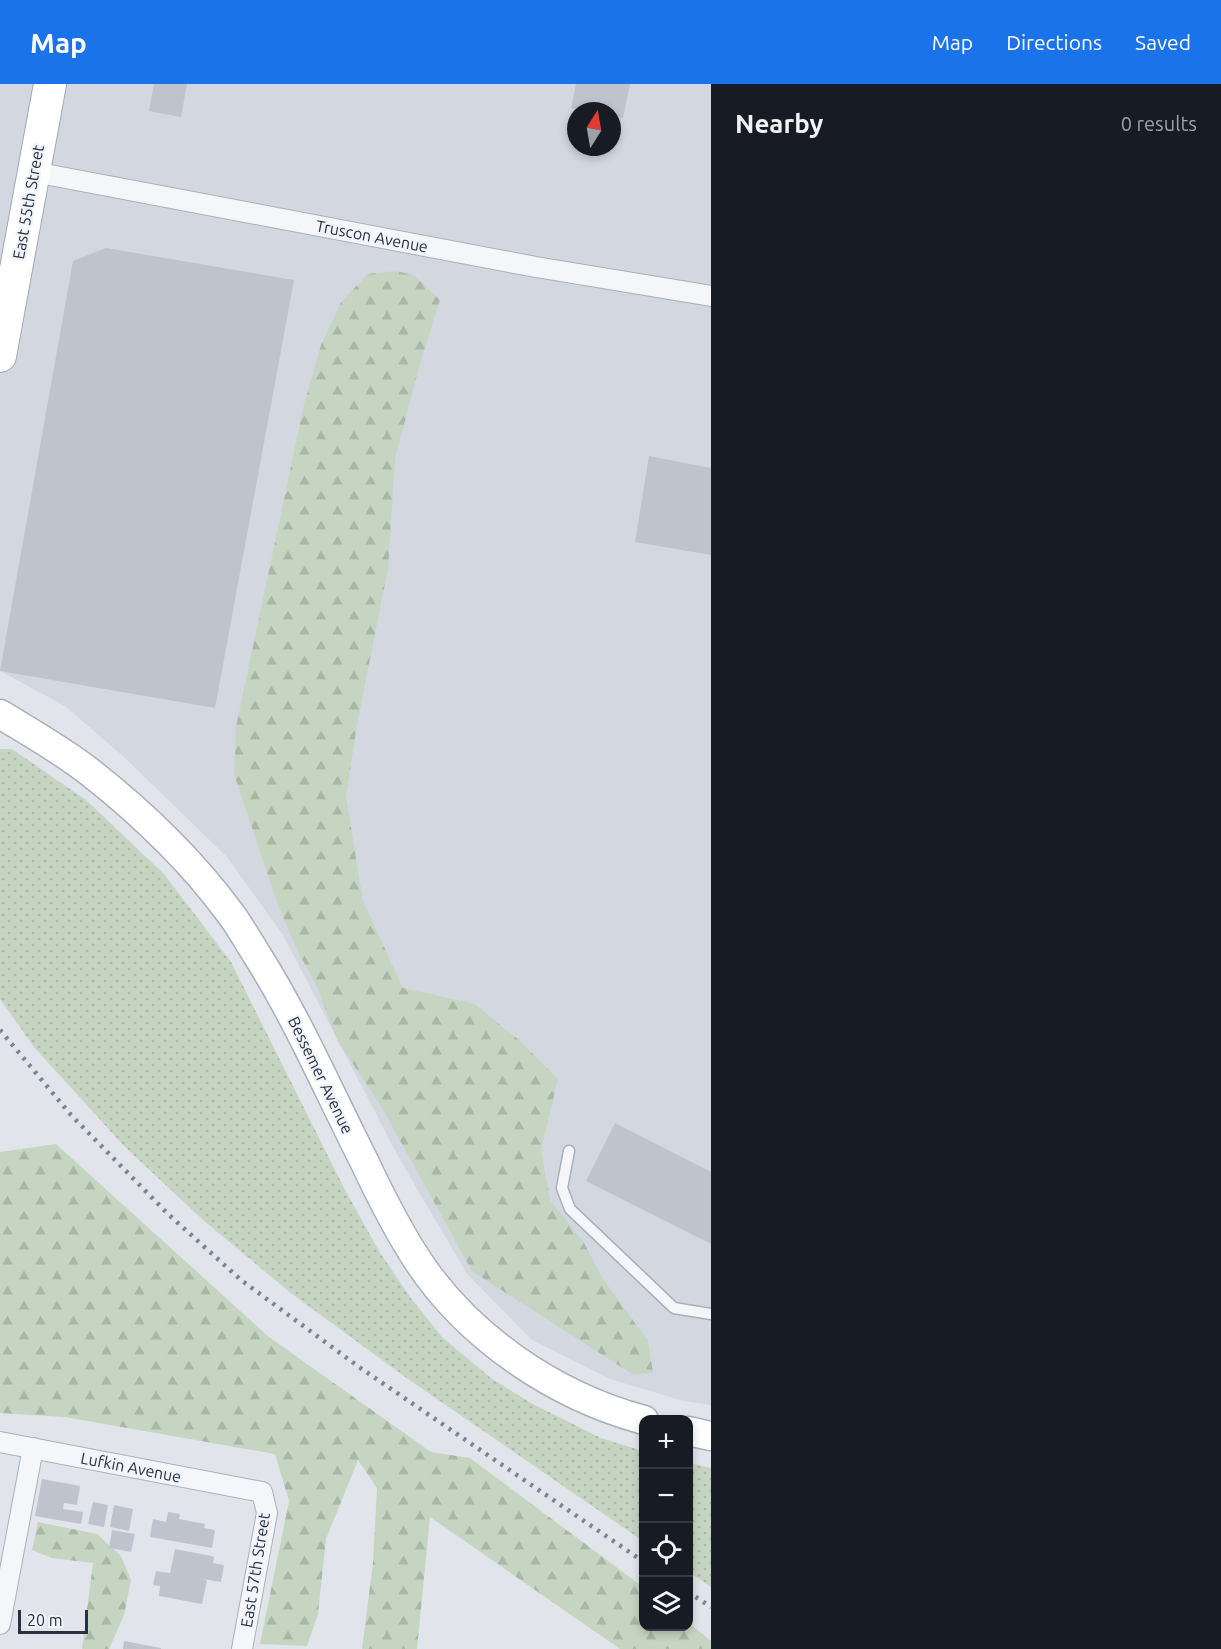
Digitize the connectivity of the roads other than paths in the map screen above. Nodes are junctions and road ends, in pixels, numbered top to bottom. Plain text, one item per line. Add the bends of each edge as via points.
1 (50, 84) edge
2 (34, 172) junction
3 (711, 296) edge
4 (0, 356) edge
5 (0, 714) edge
6 (570, 1151) dead end
7 (711, 1314) edge
8 (639, 1418) edge
9 (693, 1432) edge
10 (711, 1436) edge
11 (0, 1442) edge
12 (33, 1448) junction
13 (262, 1492) joint
14 (0, 1624) edge
15 (242, 1649) edge

1 - 2 main road, East 55th Street
2 - 3 street, Truscon Avenue
2 - 4 main road, East 55th Street
5 - 8 street, Bessemer Avenue via 89,772 129,804 185,857 232,914 276,986 390,1215 418,1262 453,1306 502,1350 542,1377 595,1405
6 - 7 lane via 562,1188 570,1209 674,1308
9 - 10 street
11 - 12 street, Lufkin Avenue
12 - 13 street, Lufkin Avenue
12 - 14 street
13 - 15 street, East 57th Street via 267,1513

